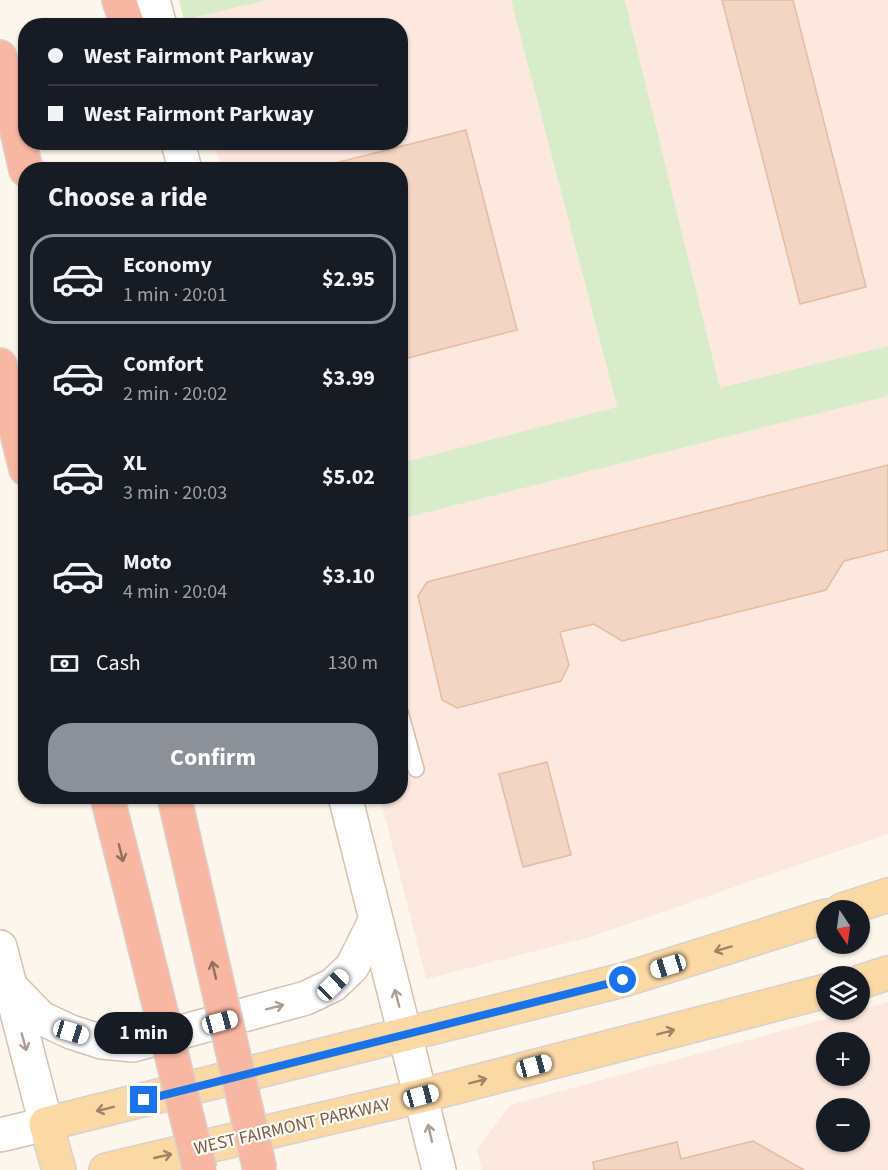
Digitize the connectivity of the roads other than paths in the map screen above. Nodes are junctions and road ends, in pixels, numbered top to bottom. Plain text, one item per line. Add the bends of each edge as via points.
1 (119, 0) edge
2 (153, 0) edge
3 (125, 18) edge
4 (158, 18) edge
5 (0, 57) edge
6 (18, 135) edge
7 (0, 365) edge
8 (18, 437) edge
9 (408, 740) edge
10 (416, 769) dead end
11 (109, 804) edge
12 (176, 804) edge
13 (347, 804) edge
14 (888, 895) edge
15 (870, 901) edge
16 (376, 919) junction
17 (816, 919) edge
18 (0, 947) edge
19 (888, 973) edge
20 (870, 979) edge
21 (9, 985) junction
22 (816, 994) edge
23 (407, 1036) junction
24 (421, 1096) junction
25 (46, 1124) junction
26 (0, 1135) edge
27 (58, 1170) edge
28 (106, 1170) edge
29 (200, 1170) edge
30 (260, 1170) edge
31 (439, 1170) edge

1 - 3 highway
2 - 4 main road
5 - 6 highway
7 - 8 highway
9 - 10 lane
11 -> 29 highway, bridge
30 -> 12 highway, bridge
13 - 16 main road
14 - 15 main road
21 -> 16 main road via 41,1018 102,1042 133,1045 306,998 333,985 352,967
23 -> 16 main road
17 -> 23 main road via 623,980
18 - 21 main road
19 - 20 main road
21 -> 25 main road
24 -> 22 main road, WEST FAIRMONT PARKWAY
23 - 24 main road
23 -> 25 main road
28 -> 24 main road, WEST FAIRMONT PARKWAY
31 -> 24 main road
25 - 26 main road
25 - 27 main road

